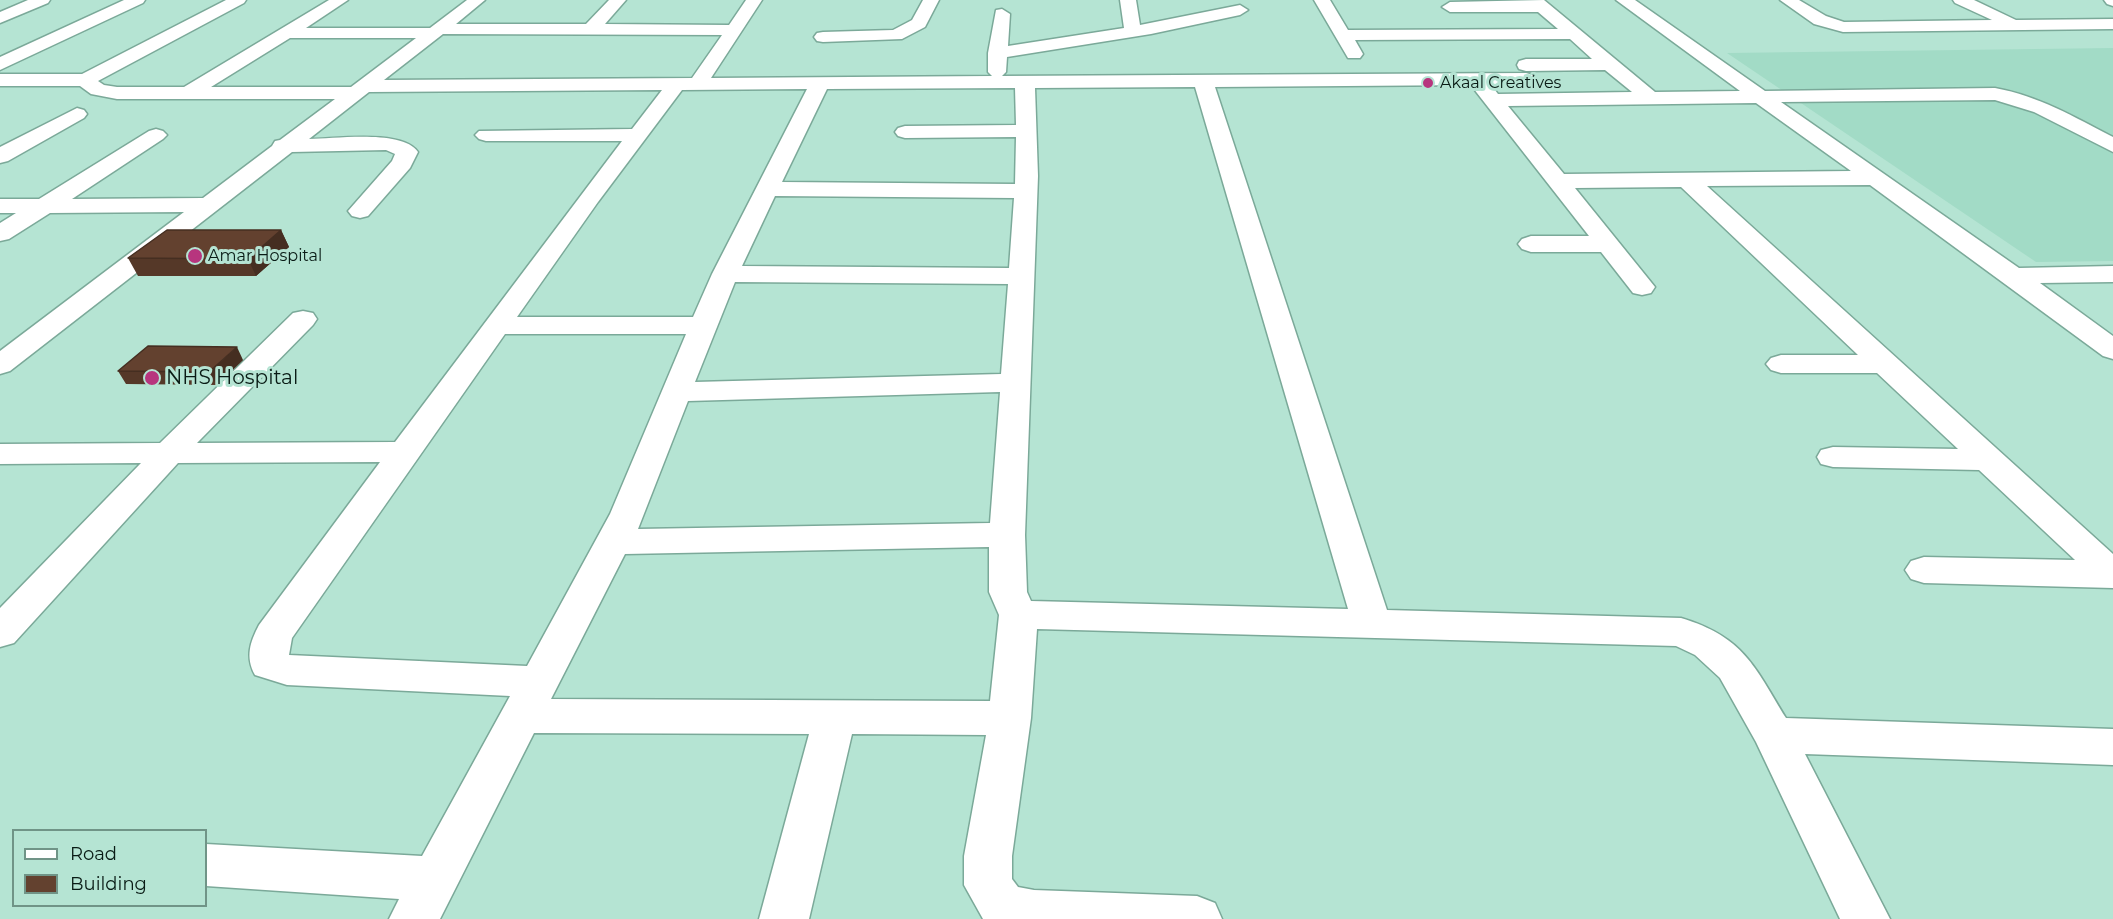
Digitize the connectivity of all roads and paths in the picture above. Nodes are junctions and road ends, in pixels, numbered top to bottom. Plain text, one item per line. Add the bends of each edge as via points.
1 (42, 0) edge
2 (137, 0) edge
3 (238, 0) edge
4 (340, 0) edge
5 (477, 0) edge
6 (618, 0) edge
7 (754, 0) edge
8 (931, 0) edge
9 (1128, 0) edge
10 (1322, 0) edge
11 (1624, 0) edge
12 (1788, 0) edge
13 (1961, 0) edge
14 (1538, 4) edge
15 (1229, 7) edge
16 (1450, 7) dead end
17 (1002, 14) dead end
18 (0, 18) edge
19 (2113, 24) edge
20 (2016, 25) junction
21 (591, 29) junction
22 (733, 30) junction
23 (435, 31) junction
24 (1132, 32) junction
25 (287, 33) junction
26 (1574, 34) junction
27 (1343, 35) junction
28 (823, 37) dead end
29 (997, 52) junction
30 (866, 63) dead end
31 (0, 64) edge
32 (1610, 64) junction
33 (1368, 79) junction
34 (1475, 79) junction
35 (0, 80) edge
36 (85, 80) junction
37 (1203, 81) junction
38 (859, 83) junction
39 (1010, 83) junction
40 (688, 84) junction
41 (820, 84) junction
42 (358, 89) junction
43 (187, 93) junction
44 (1762, 98) junction
45 (1651, 99) junction
46 (1494, 100) junction
47 (76, 114) dead end
48 (1026, 131) junction
49 (905, 132) dead end
50 (156, 135) dead end
51 (486, 135) dead end
52 (638, 135) junction
53 (283, 146) junction
54 (2113, 146) edge
55 (0, 156) edge
56 (1875, 178) junction
57 (1558, 181) junction
58 (1689, 182) junction
59 (767, 189) junction
60 (1026, 191) junction
61 (207, 205) junction
62 (0, 206) edge
63 (45, 206) junction
64 (360, 211) dead end
65 (0, 234) edge
66 (1531, 244) dead end
67 (1608, 244) junction
68 (725, 274) junction
69 (2113, 274) edge
70 (1021, 276) junction
71 (2013, 276) junction
72 (1641, 287) dead end
73 (303, 319) dead end
74 (705, 325) junction
75 (496, 326) junction
76 (0, 341) edge
77 (30, 342) junction
78 (2113, 350) edge
79 (1781, 364) dead end
80 (1885, 364) junction
81 (0, 365) edge
82 (1015, 383) junction
83 (676, 392) junction
84 (405, 452) junction
85 (169, 453) junction
86 (0, 454) edge
87 (1833, 457) dead end
88 (1988, 460) junction
89 (1007, 535) junction
90 (614, 542) junction
91 (1923, 570) dead end
92 (2112, 574) edge
93 (1018, 615) junction
94 (1372, 623) junction
95 (0, 633) edge
96 (531, 699) junction
97 (835, 717) junction
98 (1010, 718) junction
99 (1773, 735) junction
100 (2113, 747) edge
101 (207, 865) edge
102 (436, 879) junction
103 (414, 919) edge
104 (784, 919) edge
105 (1197, 919) edge
106 (1865, 919) edge

1 - 18 street
2 - 31 street
3 - 36 street
4 - 25 street
5 - 23 street
6 - 21 street
7 - 22 street
8 - 28 street via 919,23 896,35
9 - 24 street
10 - 27 street
11 - 44 street
12 - 20 street via 1820,20 1843,27
13 - 20 street
14 - 16 street
14 - 26 street
15 - 24 street
17 - 29 street
19 - 20 street
21 - 22 street
21 - 23 street
22 - 40 street
23 - 25 street
23 - 42 street
24 - 29 street
25 - 43 street
26 - 27 street
26 - 32 street
27 - 33 street
29 - 39 street
30 - 38 street
32 - 34 street
32 - 45 street
33 - 34 street
33 - 37 street
34 - 46 street
35 - 36 street
36 - 43 street via 107,92
37 - 39 street
37 - 94 street
38 - 39 street
38 - 41 street
39 - 48 street
40 - 41 street
40 - 42 street
40 - 52 street
41 - 59 street
42 - 43 street
42 - 53 street
44 - 45 street
44 - 54 street via 2007,95
44 - 56 street
45 - 46 street
46 - 57 street
47 - 55 street
48 - 49 street
48 - 60 street
50 - 63 street
51 - 52 street
52 - 75 street
53 - 61 street
53 - 64 street via 386,144 407,152
56 - 58 street
56 - 71 street
57 - 58 street
57 - 67 street
58 - 80 street
59 - 60 street
59 - 68 street
60 - 70 street
61 - 63 street
61 - 77 street
62 - 63 street
63 - 65 street
66 - 67 street
67 - 72 street
68 - 70 street
68 - 74 street
69 - 71 street
70 - 82 street
71 - 78 street
73 - 85 street
74 - 75 street
74 - 83 street
75 - 84 street
76 - 77 street
77 - 81 street
79 - 80 street
80 - 88 street
82 - 83 street
82 - 89 street
83 - 90 street
84 - 85 street
84 - 96 street via 273,634 269,664 287,670
85 - 86 street
85 - 95 street
87 - 88 street
88 - 92 street
89 - 90 street
89 - 93 street via 1008,592
90 - 96 street
91 - 92 street
93 - 94 street
93 - 98 street
94 - 99 street via 1681,632 1709,645 1734,667
96 - 97 street
96 - 102 street
97 - 98 street
97 - 104 street
98 - 105 street via 988,856 988,885 1004,908 1034,913
99 - 100 street
99 - 106 street
101 - 102 street
102 - 103 street

